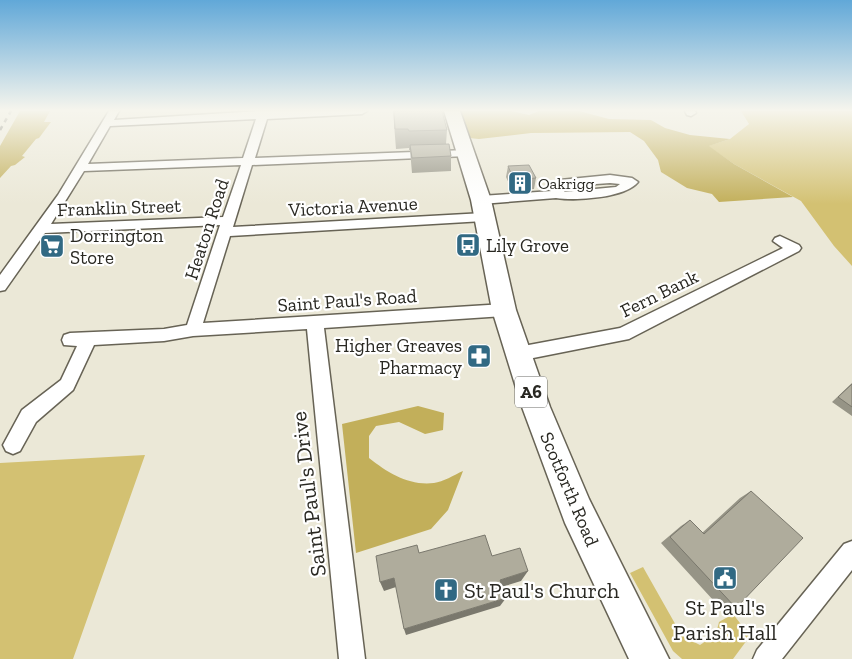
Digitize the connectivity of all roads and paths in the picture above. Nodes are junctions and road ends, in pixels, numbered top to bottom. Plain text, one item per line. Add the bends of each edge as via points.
1 (96, 142) edge
2 (255, 142) edge
3 (463, 142) edge
4 (467, 153) junction
5 (248, 163) junction
6 (81, 168) junction
7 (556, 194) junction
8 (482, 208) junction
9 (227, 227) junction
10 (42, 229) junction
11 (780, 241) dead end
12 (0, 286) edge
13 (504, 310) junction
14 (316, 323) junction
15 (193, 330) junction
16 (90, 339) junction
17 (70, 340) dead end
18 (518, 354) junction
19 (13, 446) dead end
20 (852, 552) edge
21 (352, 659) edge
22 (649, 659) edge
23 (766, 659) edge

1 - 6 street
2 - 5 street, Heaton Road
3 - 4 main road, Scotforth Road / A6
4 - 5 street
4 - 8 main road, Scotforth Road / A6
5 - 6 street
5 - 9 street, Heaton Road
6 - 10 street
7 - 7 street via 564,183 610,179 632,182 619,190 568,196
7 - 8 street
8 - 9 street, Victoria Avenue
8 - 13 main road, Scotforth Road / A6
9 - 10 street, Franklin Street
9 - 15 street, Heaton Road
10 - 12 street
11 - 18 street, Fern Bank via 794,248 623,334
13 - 14 street, Saint Paul's Road
13 - 18 main road, Scotforth Road / A6
14 - 15 street, Saint Paul's Road
14 - 21 street, Saint Paul's Drive
15 - 16 street, Saint Paul's Road
16 - 17 street, Saint Paul's Road
16 - 19 street via 67,385 29,416
18 - 22 main road, Scotforth Road / A6 via 577,511
20 - 23 street

